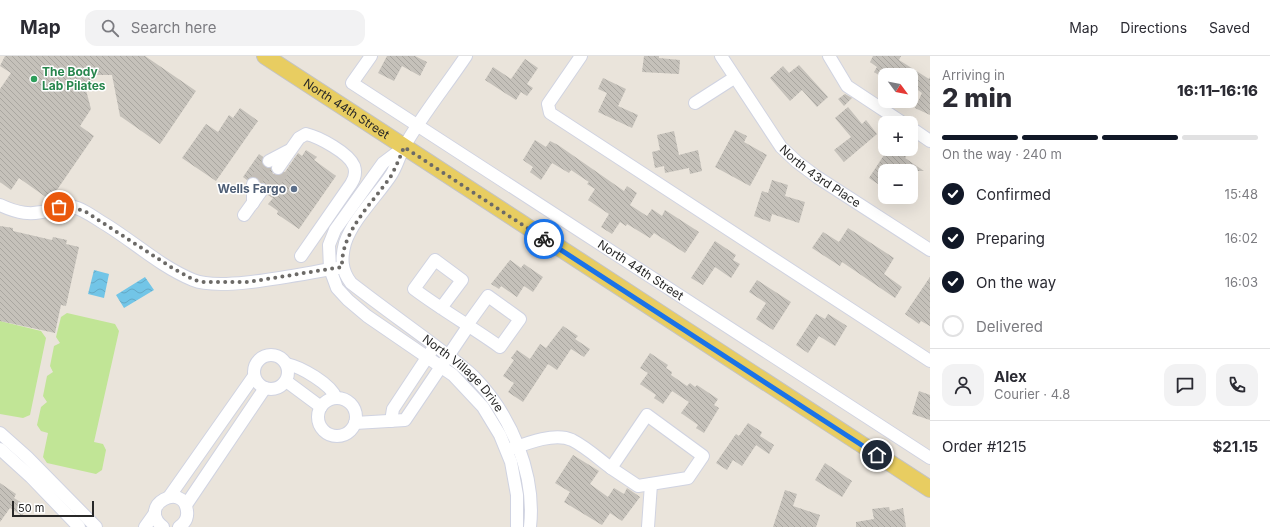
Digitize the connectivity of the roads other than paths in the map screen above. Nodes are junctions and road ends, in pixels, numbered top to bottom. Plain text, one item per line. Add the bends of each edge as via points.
1 (265, 56) edge
2 (371, 56) edge
3 (466, 56) edge
4 (581, 56) edge
5 (721, 56) edge
6 (829, 56) edge
7 (734, 78) junction
8 (695, 104) dead end
9 (892, 116) edge
10 (419, 126) junction
11 (918, 133) edge
12 (930, 141) edge
13 (404, 147) junction
14 (276, 166) tunnel mouth
15 (260, 189) tunnel mouth
16 (0, 205) edge
17 (244, 215) dead end
18 (930, 250) edge
19 (301, 256) dead end
20 (342, 267) junction
21 (330, 269) junction
22 (441, 308) dead end
23 (435, 346) junction
24 (427, 357) junction
25 (449, 357) junction
26 (930, 361) edge
27 (287, 364) junction
28 (442, 367) junction
29 (254, 376) junction
30 (286, 381) junction
31 (265, 388) junction
32 (336, 398) junction
33 (321, 407) junction
34 (391, 421) junction
35 (355, 423) junction
36 (0, 433) edge
37 (512, 448) junction
38 (0, 449) edge
39 (930, 458) edge
40 (611, 468) junction
41 (651, 484) junction
42 (930, 489) edge
43 (169, 497) junction
44 (186, 505) junction
45 (155, 514) junction
46 (515, 526) edge
47 (79, 527) edge
48 (96, 527) edge
49 (145, 527) edge
50 (163, 527) edge
51 (179, 527) edge
52 (530, 527) edge
53 (648, 527) edge

1 - 13 main road, North 44th Street
2 - 10 street, North 44th Street via 352,83
3 - 10 street
4 - 26 street via 548,104 550,113
5 - 7 street, North 43rd Place
6 - 9 street via 847,86
7 - 8 street
7 - 18 street, North 43rd Place via 781,147 797,162 816,177
10 - 13 street
10 - 39 street, North 44th Street
11 - 12 street
13 - 20 street via 395,169 346,241
13 - 21 street, North Village Drive via 383,163 335,230 329,245
13 - 42 main road, North 44th Street
14 - 19 street via 299,138 306,134 324,140 351,160 354,167 355,178
15 - 17 street
16 - 21 street via 18,213 32,214 70,206 86,212 174,269 194,280 204,282 248,282
20 - 21 street
20 - 23 street, North Village Drive via 351,283
21 - 24 street, North Village Drive via 337,288 348,300
22 - 25 street via 469,325
23 - 24 street
23 - 25 street, North Village Drive
24 - 28 street, North Village Drive
24 - 34 street via 393,409
25 - 28 street
25 - 37 street, North Village Drive via 474,376 488,392 508,425
27 - 29 street via 280,356 264,356 256,364
27 - 30 street
27 - 32 street via 297,366 308,373 334,392
28 - 34 street via 405,420
28 - 37 street, North Village Drive via 464,385
29 - 31 street
29 - 43 street
30 - 31 street via 277,388
30 - 33 street
31 - 44 street
32 - 33 street via 330,399
32 - 35 street via 343,398 353,406
33 - 35 street via 321,425 330,434 342,435 352,429
34 - 35 street
36 - 48 street
37 - 40 street via 544,439 572,440
37 - 46 street, North Village Drive via 517,494
37 - 52 street, North Village Drive via 528,484
38 - 47 street
40 - 41 street via 638,486
40 - 41 street via 647,415 703,456 688,478
41 - 53 street
43 - 44 street via 178,498
43 - 45 street via 158,504
44 - 51 street via 188,516
45 - 49 street
45 - 50 street

